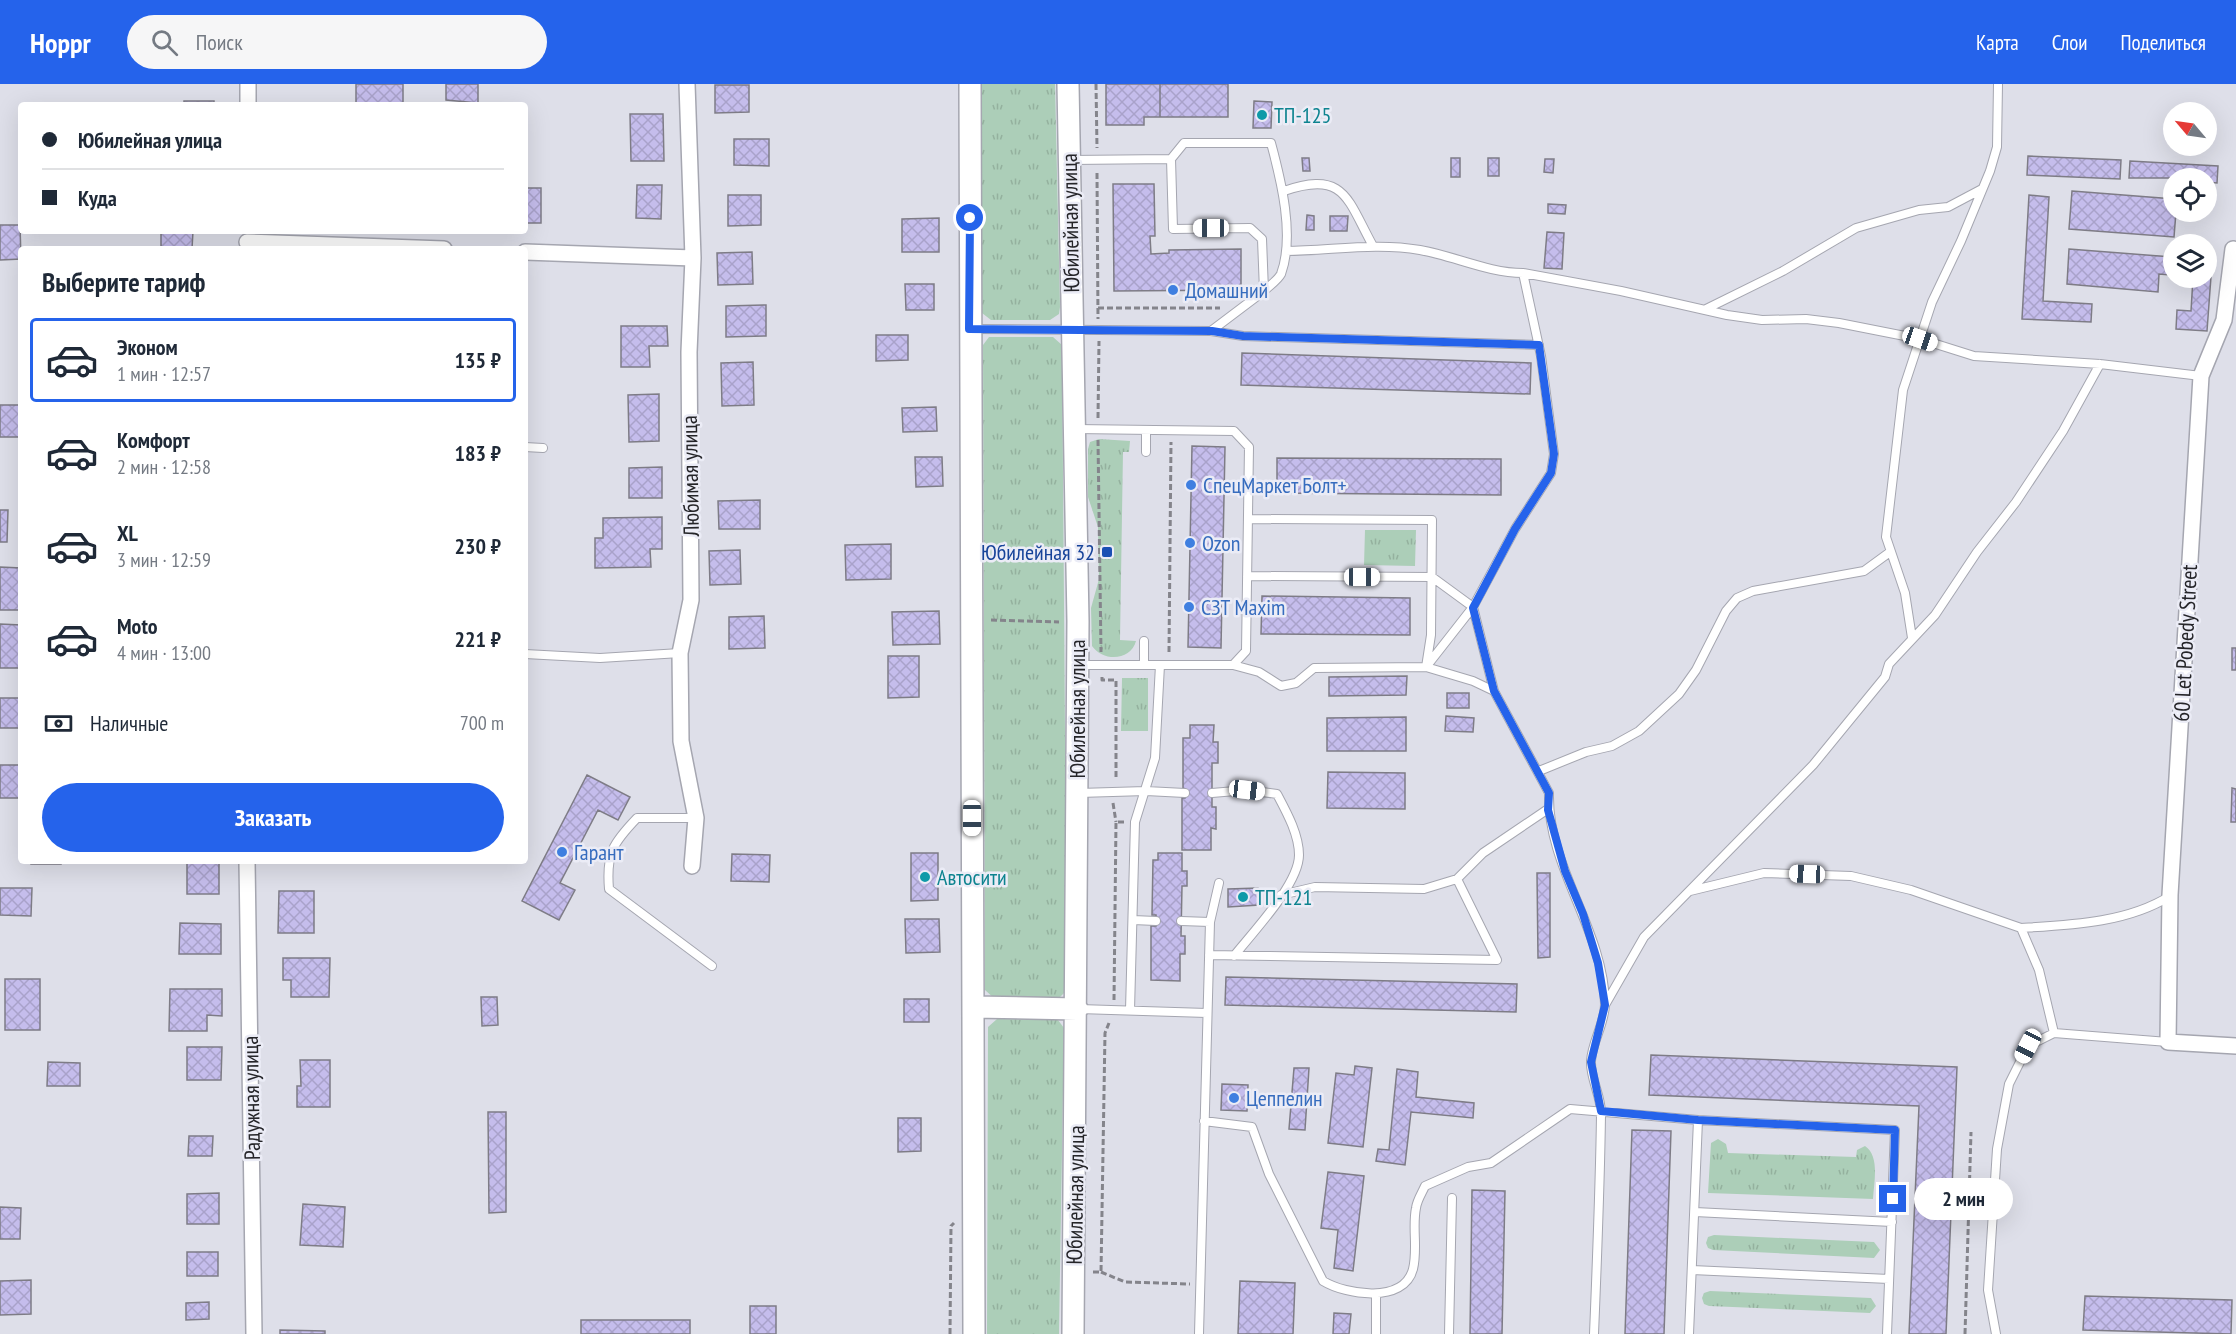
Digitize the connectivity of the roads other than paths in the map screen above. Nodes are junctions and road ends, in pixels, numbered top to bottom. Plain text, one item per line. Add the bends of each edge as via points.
1 (248, 84) edge
2 (687, 84) edge
3 (970, 84) edge
4 (1068, 84) edge
5 (1998, 84) edge
6 (248, 102) edge
7 (1171, 159) junction
8 (1069, 160) junction
9 (1982, 189) junction
10 (1284, 191) junction
11 (247, 241) edge
12 (370, 246) edge
13 (1373, 246) junction
14 (2233, 249) dead end
15 (1286, 251) junction
16 (528, 252) edge
17 (693, 258) junction
18 (1524, 273) junction
19 (1264, 291) junction
20 (1706, 309) junction
21 (969, 329) junction
22 (1073, 329) junction
23 (1212, 331) junction
24 (1920, 339) junction
25 (1539, 345) junction
26 (2100, 364) junction
27 (2201, 376) junction
28 (1073, 429) junction
29 (1146, 430) junction
30 (528, 447) edge
31 (543, 448) dead end
32 (1146, 452) dead end
33 (1248, 519) junction
34 (1890, 552) junction
35 (1247, 576) junction
36 (1432, 577) junction
37 (1473, 608) junction
38 (1912, 638) junction
39 (1144, 641) dead end
40 (680, 653) junction
41 (528, 654) edge
42 (1078, 665) junction
43 (1144, 665) junction
44 (1160, 665) junction
45 (1233, 665) junction
46 (1426, 667) junction
47 (1494, 691) junction
48 (1539, 771) junction
49 (1146, 791) junction
50 (1077, 793) junction
51 (1185, 793) dead end
52 (1212, 793) dead end
53 (1548, 810) junction
54 (696, 818) junction
55 (247, 864) edge
56 (692, 866) dead end
57 (1457, 879) junction
58 (1219, 883) dead end
59 (1689, 892) junction
60 (1281, 895) junction
61 (2170, 895) junction
62 (1132, 920) junction
63 (1156, 921) dead end
64 (1181, 921) dead end
65 (1210, 922) junction
66 (2021, 928) junction
67 (1209, 955) junction
68 (1234, 956) junction
69 (712, 966) dead end
70 (1605, 1005) junction
71 (974, 1007) junction
72 (1077, 1009) junction
73 (1130, 1010) junction
74 (1207, 1013) junction
75 (2054, 1033) junction
76 (2168, 1042) junction
77 (2236, 1046) edge
78 (1601, 1111) junction
79 (1698, 1120) junction
80 (1204, 1121) junction
81 (1452, 1198) dead end
82 (1695, 1212) junction
83 (1892, 1222) junction
84 (1692, 1270) junction
85 (1889, 1279) junction
86 (1376, 1296) junction
87 (254, 1334) edge
88 (974, 1334) edge
89 (1073, 1334) edge
90 (1199, 1334) edge
91 (1376, 1334) edge
92 (1449, 1334) edge
93 (1594, 1334) edge
94 (1689, 1334) edge
95 (1887, 1334) edge
96 (1996, 1334) edge

1 - 6 street
2 - 17 street, Любимая улица
3 - 21 main road
4 - 8 main road, Юбилейная улица
5 - 9 lane via 1997,147
7 - 8 lane
7 - 10 lane via 1184,142 1271,143
7 - 19 lane via 1173,229 1250,228 1262,239
8 - 22 main road, Юбилейная улица
9 - 20 lane via 1948,207 1919,210 1856,228 1783,271
9 - 24 lane via 1932,302
10 - 13 lane via 1306,184 1330,184 1345,196
10 - 15 lane
11 - 12 street
13 - 15 lane
13 - 18 lane via 1419,250 1507,273
14 - 27 street, 60 Let Pobedy Street via 2224,320
15 - 19 lane via 1280,276
16 - 17 street
17 - 40 street, Любимая улица via 689,352 691,600
18 - 20 lane
18 - 25 lane
19 - 23 lane
20 - 24 lane via 1762,320 1839,323
21 - 22 lane
21 - 71 main road
22 - 23 lane
22 - 28 main road, Юбилейная улица
23 - 25 lane via 1243,336
24 - 26 lane via 1996,360
24 - 34 lane via 1903,390 1886,537
25 - 37 lane via 1554,454 1551,473 1515,529
26 - 27 lane
26 - 38 lane via 2063,431 2016,502 1935,615
27 - 61 street, 60 Let Pobedy Street
28 - 29 lane
28 - 42 main road, Юбилейная улица
29 - 32 lane
29 - 33 lane via 1234,431 1249,447
30 - 31 lane
33 - 35 lane
33 - 36 lane via 1432,520
34 - 38 lane via 1905,593
34 - 48 lane via 1864,571 1772,586 1737,598 1679,694 1639,731 1612,746
35 - 36 lane
35 - 45 lane via 1246,651
36 - 37 lane
36 - 46 lane
37 - 46 lane
37 - 47 lane
38 - 59 lane via 1813,765
39 - 43 lane
40 - 41 lane via 600,658
40 - 54 street, Любимая улица via 681,741
42 - 43 lane
42 - 50 main road, Юбилейная улица
43 - 44 lane
44 - 45 lane
44 - 49 lane via 1155,758
45 - 46 lane via 1259,672 1281,686 1296,683 1314,668
46 - 47 lane
47 - 48 lane
48 - 53 lane via 1549,793
49 - 50 lane
49 - 51 lane
49 - 62 lane via 1135,822
50 - 72 main road, Юбилейная улица
52 - 60 lane via 1247,790 1277,794 1287,811 1299,854 1295,876
53 - 57 lane via 1483,853
53 - 70 lane via 1598,963
54 - 56 street, Любимая улица
54 - 69 lane via 638,818 618,838 607,864 609,889
55 - 87 street, Радужная улица
57 - 60 lane via 1424,889 1315,887
57 - 68 lane via 1497,960
58 - 65 lane
59 - 66 lane via 1764,873 1851,876 1911,890
59 - 70 lane via 1644,937
60 - 68 lane
61 - 66 lane via 2156,905 2085,924
61 - 76 street, 60 Let Pobedy Street
62 - 63 lane
62 - 73 lane
64 - 65 lane
65 - 67 lane
66 - 75 lane via 2039,970
67 - 68 lane
67 - 74 lane
70 - 78 lane via 1591,1062
71 - 72 main road
71 - 88 main road
72 - 73 lane
72 - 89 main road, Юбилейная улица
73 - 74 lane
74 - 80 lane
75 - 76 lane
75 - 96 lane via 2028,1046 2009,1084 1991,1209 1988,1281
76 - 77 street
78 - 79 lane
78 - 86 lane via 1570,1109 1491,1163 1468,1167 1425,1186 1416,1207 1413,1270 1400,1286
78 - 93 lane
79 - 82 lane
79 - 83 lane via 1895,1130
80 - 86 lane via 1252,1126 1269,1174 1323,1281 1336,1289
80 - 90 lane
81 - 92 lane
82 - 83 lane
82 - 84 lane
83 - 85 lane
84 - 85 lane
84 - 94 lane
85 - 95 lane
86 - 91 lane

